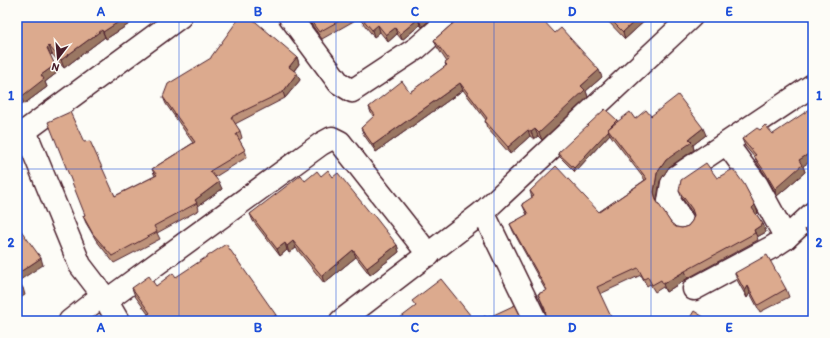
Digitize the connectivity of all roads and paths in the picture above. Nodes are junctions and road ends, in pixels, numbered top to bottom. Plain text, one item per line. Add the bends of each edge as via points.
1 (180, 17) edge
2 (290, 17) edge
3 (452, 17) edge
4 (690, 17) edge
5 (813, 85) edge
6 (21, 134) edge
7 (727, 144) junction
8 (482, 212) junction
9 (813, 213) edge
10 (684, 223) dead end
11 (786, 238) junction
12 (429, 255) junction
13 (694, 289) dead end
14 (105, 298) junction
15 (70, 321) edge
16 (118, 321) edge
17 (341, 321) edge
18 (536, 321) edge

1 - 6 street
2 - 3 street via 339,83 352,91 417,48
4 - 8 street
5 - 7 street
6 - 14 street via 80,265
7 - 10 street via 676,177 672,183 669,201
7 - 11 street via 757,185
8 - 12 street
8 - 18 street
9 - 11 street
11 - 13 street
12 - 14 street via 340,142 332,138
12 - 17 street
14 - 15 street
14 - 16 street

